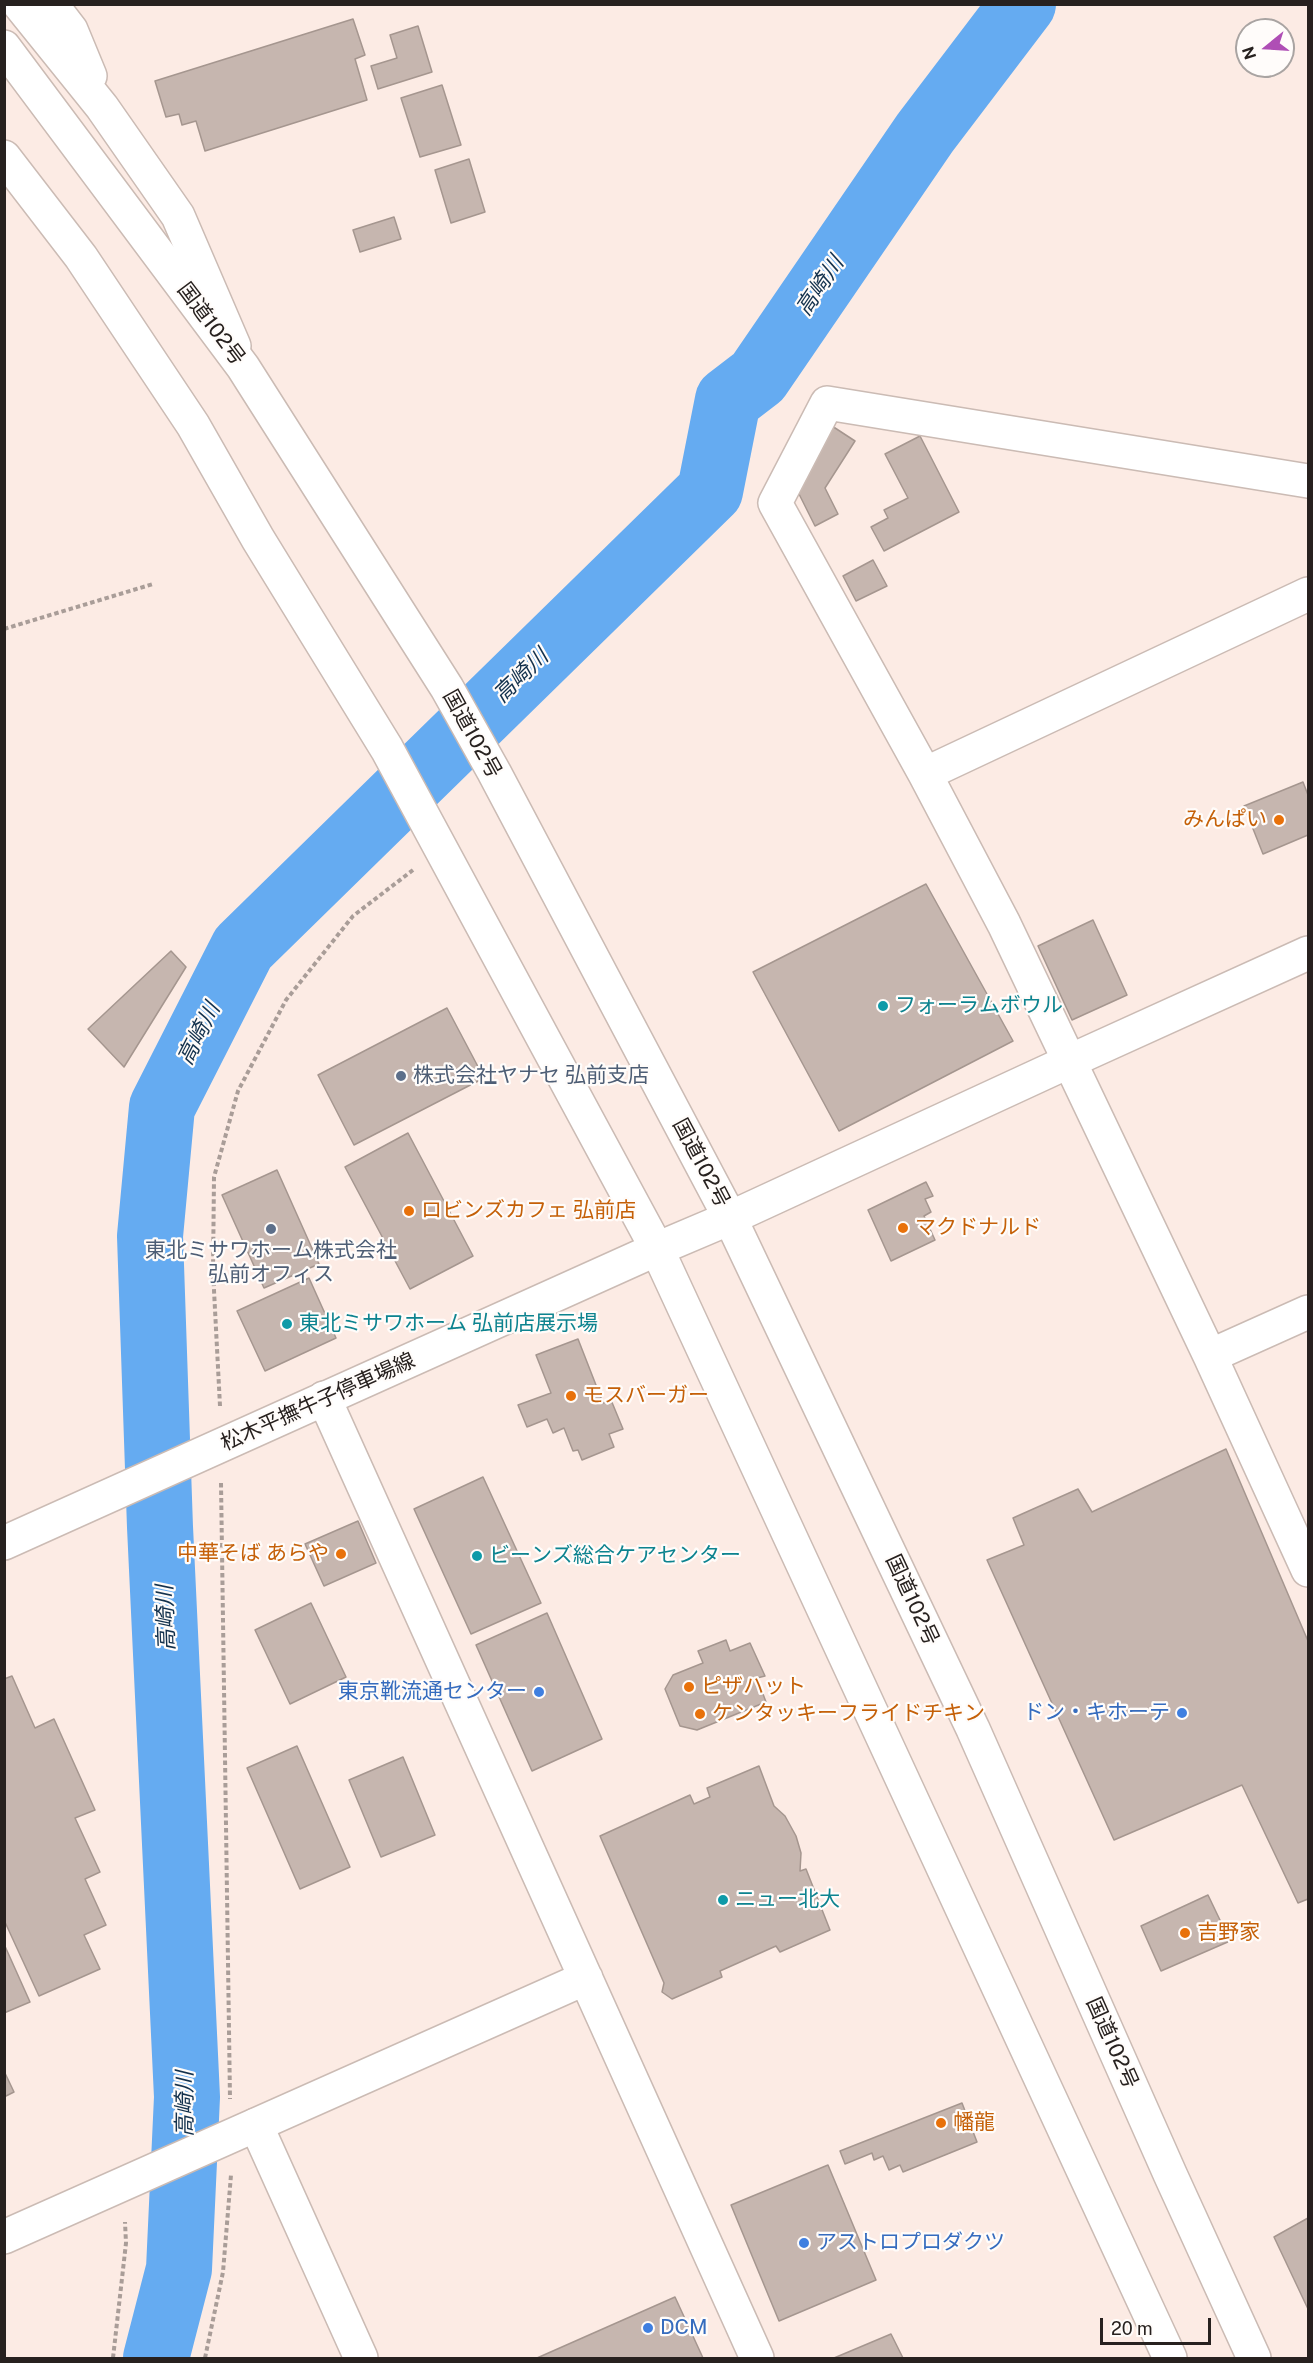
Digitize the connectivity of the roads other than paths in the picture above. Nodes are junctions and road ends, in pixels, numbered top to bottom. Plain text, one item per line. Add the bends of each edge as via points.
1 (19, 4) edge
2 (51, 4) edge
3 (4, 47) edge
4 (102, 107) junction
5 (4, 157) edge
6 (243, 366) junction
7 (1308, 480) edge
8 (1308, 594) edge
9 (925, 774) junction
10 (1308, 954) edge
11 (1070, 1061) junction
12 (730, 1218) junction
13 (657, 1249) junction
14 (1308, 1312) edge
15 (1210, 1356) junction
16 (324, 1398) junction
17 (4, 1543) edge
18 (1308, 1570) edge
19 (586, 1978) junction
20 (237, 2134) junction
21 (4, 2237) edge
22 (361, 2358) edge
23 (757, 2358) edge
24 (1170, 2358) edge
25 (1254, 2358) edge

1 - 4 main road
2 - 4 main road via 71,30
3 - 6 main road, 国道102号
4 - 6 main road via 178,216
5 - 13 main road via 81,257 194,425 258,538 387,748
6 - 12 main road, 国道102号 via 447,688
7 - 9 main road via 827,403 775,503
8 - 9 main road
9 - 11 main road
10 - 11 main road, 松木平撫牛子停車場線
11 - 12 main road, 松木平撫牛子停車場線
11 - 15 main road
12 - 13 main road, 松木平撫牛子停車場線
12 - 25 main road, 国道102号 via 973,1729
13 - 16 main road, 松木平撫牛子停車場線
13 - 24 main road
14 - 15 main road
15 - 18 main road
16 - 17 main road, 松木平撫牛子停車場線
16 - 19 main road
19 - 20 main road
19 - 23 main road
20 - 21 main road
20 - 22 main road

